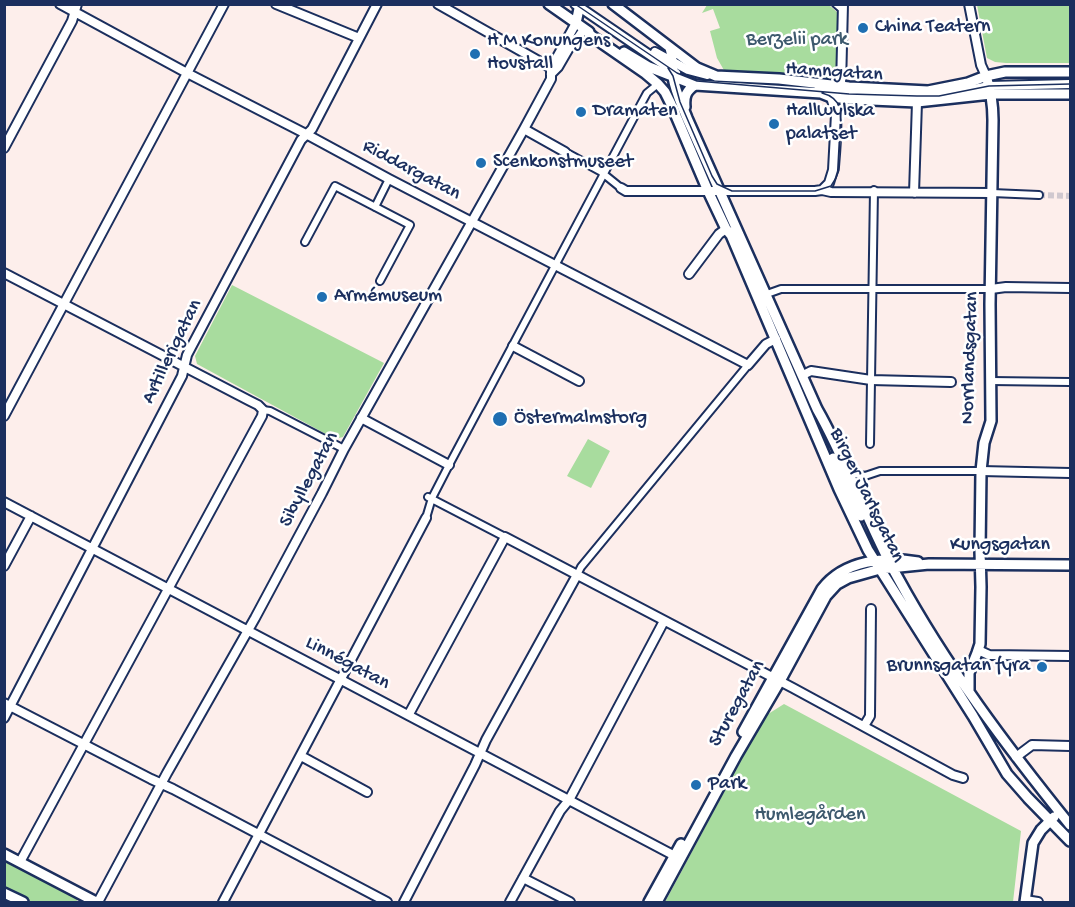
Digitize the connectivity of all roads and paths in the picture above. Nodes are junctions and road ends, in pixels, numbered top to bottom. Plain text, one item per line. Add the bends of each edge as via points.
1 (60, 4) edge
2 (224, 4) edge
3 (276, 4) edge
4 (377, 4) edge
5 (438, 4) edge
6 (549, 4) edge
7 (613, 4) edge
8 (623, 4) edge
9 (969, 4) edge
10 (579, 5) edge
11 (841, 6) edge
12 (76, 8) edge
13 (632, 18) junction
14 (580, 26) junction
15 (359, 38) junction
16 (672, 49) junction
17 (673, 70) junction
18 (551, 71) junction
19 (1071, 72) edge
20 (187, 73) junction
21 (716, 76) junction
22 (1071, 83) edge
23 (658, 84) junction
24 (988, 84) junction
25 (695, 85) junction
26 (841, 86) junction
27 (1071, 94) edge
28 (831, 96) junction
29 (917, 102) junction
30 (687, 118) junction
31 (524, 129) junction
32 (306, 134) junction
33 (4, 148) edge
34 (565, 152) joint
35 (604, 174) junction
36 (389, 179) junction
37 (621, 188) joint
38 (822, 190) junction
39 (708, 191) junction
40 (719, 191) junction
41 (874, 191) junction
42 (914, 193) junction
43 (992, 193) junction
44 (1039, 195) tunnel mouth
45 (375, 207) junction
46 (473, 222) junction
47 (726, 229) junction
48 (305, 242) dead end
49 (556, 265) junction
50 (4, 273) edge
51 (689, 274) dead end
52 (380, 280) dead end
53 (1071, 288) edge
54 (873, 289) junction
55 (991, 289) junction
56 (767, 294) junction
57 (65, 304) junction
58 (776, 339) junction
59 (513, 346) junction
60 (748, 365) junction
61 (184, 367) junction
62 (803, 375) junction
63 (871, 380) junction
64 (579, 381) dead end
65 (991, 381) junction
66 (951, 382) dead end
67 (1071, 382) edge
68 (263, 410) junction
69 (4, 416) edge
70 (361, 418) junction
71 (870, 444) dead end
72 (344, 449) junction
73 (449, 465) junction
74 (981, 471) junction
75 (850, 473) junction
76 (1071, 473) edge
77 (430, 498) junction
78 (4, 502) edge
79 (31, 516) junction
80 (426, 518) joint
81 (505, 537) junction
82 (93, 548) junction
83 (884, 563) junction
84 (981, 564) junction
85 (1071, 565) edge
86 (4, 566) edge
87 (577, 575) junction
88 (168, 588) junction
89 (871, 609) dead end
90 (664, 621) junction
91 (248, 630) junction
92 (978, 650) junction
93 (1071, 656) edge
94 (777, 679) junction
95 (340, 680) junction
96 (970, 692) junction
97 (7, 705) edge
98 (409, 714) junction
99 (4, 718) edge
100 (864, 726) junction
101 (84, 744) junction
102 (1071, 746) edge
103 (480, 753) junction
104 (301, 756) junction
105 (1016, 757) junction
106 (1002, 764) junction
107 (963, 778) dead end
108 (162, 784) junction
109 (367, 792) dead end
110 (569, 800) junction
111 (1060, 812) junction
112 (1051, 820) junction
113 (1071, 825) edge
114 (259, 835) junction
115 (1071, 841) edge
116 (4, 854) edge
117 (675, 856) junction
118 (20, 862) junction
119 (523, 878) junction
120 (4, 893) edge
121 (1025, 901) edge
122 (23, 903) edge
123 (97, 903) edge
124 (223, 903) edge
125 (387, 903) edge
126 (404, 903) edge
127 (510, 903) edge
128 (570, 903) edge
129 (649, 903) edge
130 (657, 903) edge
131 (1038, 903) edge

1 - 12 street, Riddargatan
2 - 20 street
3 - 15 street
4 - 15 street, Artillerigatan
5 - 18 street
6 - 14 street
7 - 13 street, Hamngatan
8 - 13 street
9 - 24 street
10 - 14 street
10 - 17 street
10 - 17 street, Hamngatan via 660,55
11 - 26 street
12 - 20 street, Riddargatan
12 - 33 street
13 - 16 street, Hamngatan
14 - 17 street via 649,67
14 - 18 street, Sibyllegatan
14 - 23 street
15 - 32 street, Artillerigatan
16 - 17 street, Birger Jarlsgatan
16 - 21 street, Hamngatan via 697,68
17 - 21 street, Hamngatan
17 - 24 street, Hamngatan via 702,81 872,94 939,96
17 - 25 street, Hamngatan
17 - 30 street, Birger Jarlsgatan
18 - 31 street, Sibyllegatan via 552,79
19 - 24 street, Hamngatan via 1005,72
20 - 32 street, Riddargatan
20 - 57 street
21 - 26 street, Hamngatan
22 - 24 street, Hamngatan
23 - 35 street via 647,93
23 - 39 street, Birger Jarlsgatan via 671,104
24 - 26 street, Hamngatan via 968,83 928,92
24 - 27 street, Hamngatan
24 - 29 street, Hamngatan via 970,96
24 - 43 street, Norrlandsgatan via 993,120
25 - 28 street, Hamngatan
25 - 30 street, Birger Jarlsgatan via 685,95
28 - 29 street, Hamngatan
28 - 38 street via 836,114 833,170
29 - 42 street
30 - 40 street, Birger Jarlsgatan
31 - 34 street
31 - 46 street, Sibyllegatan
32 - 36 street, Riddargatan
32 - 61 street, Artillerigatan
34 - 35 street
35 - 37 street
35 - 49 street
36 - 45 street
36 - 46 street, Riddargatan
37 - 39 street
38 - 40 street
38 - 41 street
39 - 40 street
39 - 47 street, Birger Jarlsgatan
40 - 56 street, Birger Jarlsgatan
40 - 83 street, Birger Jarlsgatan via 848,492
41 - 42 street
41 - 54 street
42 - 43 street
43 - 44 street
43 - 55 street, Norrlandsgatan
45 - 48 street via 334,186
45 - 52 street via 410,225
46 - 49 street, Riddargatan
46 - 70 street, Sibyllegatan
47 - 51 street
47 - 58 street, Birger Jarlsgatan
49 - 59 street
49 - 60 street, Riddargatan
50 - 57 street
53 - 55 street
54 - 55 street
54 - 56 street via 781,289
54 - 63 street
55 - 65 street, Norrlandsgatan
56 - 62 street, Birger Jarlsgatan
57 - 61 street
57 - 69 street
58 - 60 street via 766,344
58 - 83 street, Birger Jarlsgatan via 839,489
59 - 64 street
59 - 73 street
60 - 87 street
61 - 68 street
61 - 82 street, Artillerigatan
62 - 63 street via 812,371
62 - 75 street, Birger Jarlsgatan
63 - 66 street
63 - 71 street
65 - 67 street
65 - 74 street, Norrlandsgatan via 991,421
68 - 72 street
68 - 88 street
70 - 72 street, Sibyllegatan
70 - 73 street
72 - 91 street, Sibyllegatan
73 - 77 street
74 - 75 street via 880,471 865,476
74 - 76 street
74 - 84 street, Norrlandsgatan
75 - 83 street, Birger Jarlsgatan
77 - 80 street
77 - 81 street
78 - 79 street, Linnégatan
79 - 82 street, Linnégatan
79 - 86 street
80 - 95 street
81 - 87 street
81 - 98 street
82 - 88 street, Linnégatan
82 - 97 street, Artillerigatan
83 - 84 street, Kungsgatan
83 - 94 street, Sturegatan via 831,590
83 - 96 street, Birger Jarlsgatan
83 - 106 street, Birger Jarlsgatan
84 - 85 street, Kungsgatan
84 - 92 street, Norrlandsgatan
87 - 90 street
87 - 103 street
88 - 91 street, Linnégatan
88 - 101 street
89 - 100 street via 870,716
90 - 94 street
90 - 110 street
91 - 95 street, Linnégatan
91 - 108 street, Sibyllegatan
92 - 93 street via 989,655
92 - 96 street, Norrlandsgatan via 968,676
94 - 100 street
94 - 117 street, Sturegatan
94 - 130 street, Sturegatan
95 - 98 street, Linnégatan
95 - 104 street
96 - 105 street, Birger Jarlsgatan
97 - 99 street, Artillerigatan
97 - 101 street
98 - 103 street, Linnégatan
100 - 107 street
101 - 108 street
101 - 118 street
102 - 105 street via 1032,745
103 - 110 street, Linnégatan
103 - 126 street
104 - 109 street
104 - 114 street
105 - 106 street via 1007,765
105 - 111 street, Birger Jarlsgatan
106 - 112 street, Birger Jarlsgatan via 1009,777
108 - 114 street
108 - 123 street, Sibyllegatan
110 - 117 street, Linnégatan
110 - 119 street
111 - 112 street
111 - 113 street, Birger Jarlsgatan
112 - 115 street, Birger Jarlsgatan
112 - 121 street via 1033,843
114 - 124 street
114 - 125 street
116 - 118 street
117 - 129 street, Sturegatan
118 - 123 street
119 - 127 street
119 - 128 street
120 - 122 street
121 - 131 street

